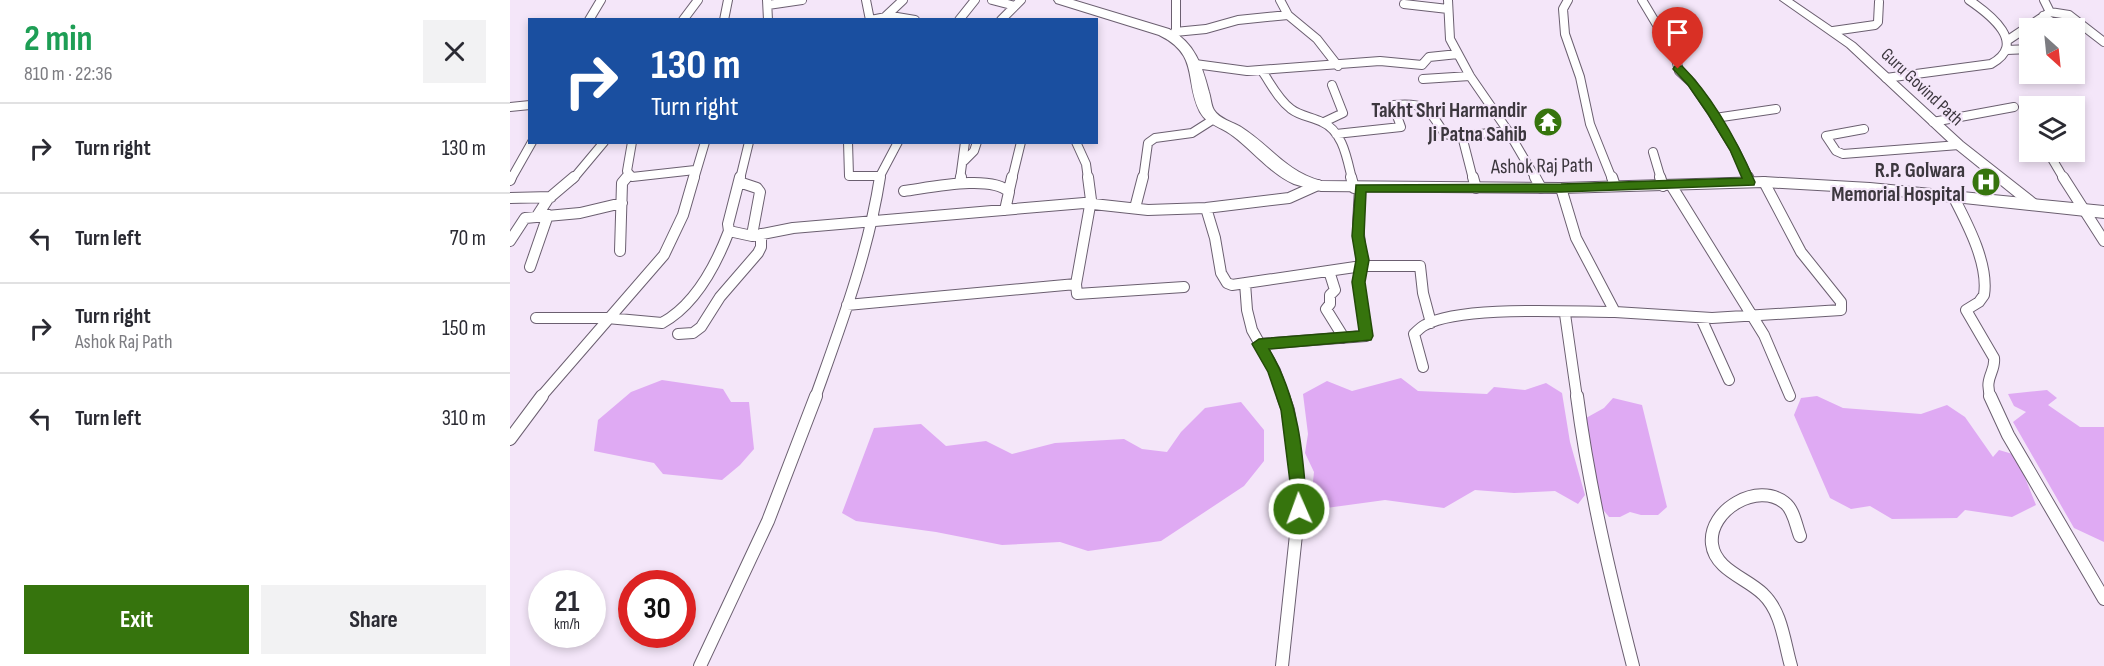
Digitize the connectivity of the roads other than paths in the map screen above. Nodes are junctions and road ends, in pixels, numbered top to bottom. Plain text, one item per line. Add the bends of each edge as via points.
1 (601, 0) edge
2 (698, 0) edge
3 (728, 0) edge
4 (802, 0) edge
5 (866, 0) edge
6 (903, 0) edge
7 (975, 0) edge
8 (992, 0) edge
9 (1060, 0) edge
10 (1176, 0) edge
11 (1280, 0) edge
12 (1568, 0) edge
13 (1642, 0) edge
14 (1785, 0) edge
15 (1969, 0) edge
16 (2044, 0) edge
17 (1878, 2) dead end
18 (767, 3) edge
19 (1018, 3) edge
20 (1082, 3) edge
21 (1404, 4) dead end
22 (1449, 5) edge
23 (2046, 14) junction
24 (1288, 15) junction
25 (886, 16) junction
26 (591, 18) edge
27 (684, 18) edge
28 (724, 18) edge
29 (768, 18) edge
30 (870, 18) edge
31 (878, 18) edge
32 (900, 18) edge
33 (960, 18) edge
34 (1003, 18) edge
35 (2050, 18) edge
36 (2102, 28) dead end
37 (1833, 31) junction
38 (2090, 31) junction
39 (1175, 35) junction
40 (2008, 40) junction
41 (2104, 42) edge
42 (2019, 49) edge
43 (2007, 50) junction
44 (1458, 54) junction
45 (1195, 64) junction
46 (1338, 66) junction
47 (1262, 71) junction
48 (1470, 76) junction
49 (1886, 78) junction
50 (1424, 79) dead end
51 (1332, 85) dead end
52 (528, 105) edge
53 (510, 107) edge
54 (2014, 107) dead end
55 (1776, 109) dead end
56 (1716, 118) junction
57 (1214, 119) junction
58 (1324, 122) junction
59 (1933, 122) junction
60 (1864, 129) dead end
61 (1508, 131) junction
62 (1336, 134) junction
63 (1462, 137) junction
64 (531, 144) edge
65 (602, 144) edge
66 (632, 144) edge
67 (704, 144) edge
68 (748, 144) edge
69 (848, 144) edge
70 (897, 144) edge
71 (965, 144) edge
72 (976, 144) edge
73 (1021, 144) edge
74 (1077, 144) edge
75 (1959, 145) junction
76 (1653, 152) dead end
77 (964, 161) junction
78 (2052, 162) edge
79 (695, 170) junction
80 (629, 175) junction
81 (880, 176) junction
82 (510, 180) edge
83 (739, 182) junction
84 (960, 182) junction
85 (1757, 182) junction
86 (1318, 185) junction
87 (1667, 185) junction
88 (1616, 186) junction
89 (1357, 188) junction
90 (1476, 188) junction
91 (1541, 188) junction
92 (1561, 188) junction
93 (1009, 190) junction
94 (904, 191) dead end
95 (1953, 196) junction
96 (551, 197) junction
97 (510, 198) edge
98 (622, 203) junction
99 (1090, 203) junction
100 (2033, 204) junction
101 (1135, 208) junction
102 (1206, 208) junction
103 (1005, 210) junction
104 (2085, 210) junction
105 (2104, 212) edge
106 (542, 216) junction
107 (873, 221) junction
108 (729, 231) junction
109 (757, 234) junction
110 (510, 241) edge
111 (2104, 241) edge
112 (620, 251) dead end
113 (1362, 266) junction
114 (530, 267) dead end
115 (1329, 271) junction
116 (1245, 283) junction
117 (1076, 284) junction
118 (1184, 287) dead end
119 (848, 305) junction
120 (1615, 312) junction
121 (1566, 314) junction
122 (1752, 317) junction
123 (537, 318) dead end
124 (1701, 318) junction
125 (609, 319) junction
126 (1431, 323) junction
127 (678, 334) dead end
128 (1344, 338) junction
129 (1259, 344) junction
130 (1423, 367) dead end
131 (1728, 380) dead end
132 (1790, 396) dead end
133 (510, 439) edge
134 (1800, 536) dead end
135 (2104, 599) edge
136 (700, 666) edge
137 (1282, 666) edge
138 (1633, 666) edge
139 (1791, 666) edge

1 - 26 street
2 - 27 street
3 - 28 street
4 - 18 street
5 - 30 street
6 - 25 street
7 - 33 street
8 - 19 street
9 - 20 main road
10 - 39 street
11 - 24 street
12 - 88 street via 1563,9 1564,34 1580,77 1590,124
13 - 56 street via 1675,55 1679,71 1692,82
14 - 37 street, Guru Govind Path
15 - 40 street via 1991,16
16 - 23 street
17 - 37 street via 1875,25
18 - 29 street
19 - 34 street
20 - 39 main road
21 - 22 street
22 - 44 street via 1450,39
23 - 35 street
23 - 38 street via 2069,15
23 - 40 street
24 - 39 street via 1238,20
24 - 46 street via 1317,39
25 - 31 street
25 - 32 street
36 - 38 street
37 - 49 street, Guru Govind Path
38 - 41 street
39 - 45 main road
40 - 43 street
42 - 43 street
43 - 49 street via 1998,62 1991,64
44 - 46 street via 1429,57 1422,65 1380,61
44 - 48 street
45 - 47 street
45 - 57 main road via 1208,111
46 - 47 street
47 - 58 street via 1289,107
48 - 50 street
48 - 61 street
49 - 59 street, Guru Govind Path
51 - 58 street via 1343,113
52 - 53 street
54 - 59 street
55 - 56 street
56 - 85 street
57 - 86 main road, Ashok Raj Path via 1237,131 1281,169
57 - 101 street via 1192,133 1155,138 1148,143
58 - 62 street
59 - 75 street, Guru Govind Path
60 - 75 street via 1828,134 1826,138 1843,154
61 - 63 street
61 - 91 street
62 - 63 street via 1401,127 1393,105 1418,103 1431,111 1445,134
62 - 89 street
63 - 90 street
64 - 82 street
65 - 96 street via 571,181
66 - 80 street
67 - 79 street
68 - 83 street
69 - 81 street via 849,176
70 - 81 street
71 - 77 street
72 - 77 street
73 - 93 street
74 - 99 street via 1086,164
75 - 100 street, Guru Govind Path
76 - 87 street
77 - 84 street
78 - 104 street
79 - 80 street
79 - 125 street via 670,246
80 - 98 street via 622,183
81 - 107 street
83 - 108 street
83 - 109 street via 760,192
84 - 93 street
84 - 94 street
85 - 87 main road, Ashok Raj Path
85 - 95 main road, Ashok Raj Path
85 - 122 street via 1801,252 1843,307 1836,312
86 - 89 main road, Ashok Raj Path
86 - 102 street via 1289,198
87 - 88 main road, Ashok Raj Path
87 - 122 street
88 - 92 main road, Ashok Raj Path
89 - 90 main road, Ashok Raj Path
89 - 113 street
90 - 91 main road, Ashok Raj Path
91 - 92 main road, Ashok Raj Path
92 - 120 street via 1576,238
93 - 103 street
95 - 100 main road, Ashok Raj Path
95 - 135 street via 1977,242 1981,260 1984,296 1966,310 1994,358 1988,378 1989,394 2008,435
96 - 97 street
96 - 106 street
98 - 106 street via 580,213
98 - 112 street
99 - 101 street
99 - 103 street
99 - 117 street
100 - 104 main road, Ashok Raj Path
101 - 102 street
102 - 116 street via 1224,280 1232,285
103 - 107 street
104 - 105 main road, Ashok Raj Path
104 - 111 street
106 - 110 street via 522,220
106 - 114 street
107 - 109 street
107 - 119 street
108 - 109 street
108 - 125 street via 707,279 668,320 656,324
109 - 127 street via 761,247 758,253 720,297 701,327 693,333
113 - 115 street
113 - 126 street via 1420,266
113 - 128 street via 1359,282 1366,336
115 - 116 street
115 - 128 street via 1335,290 1326,309
116 - 129 street via 1247,310
117 - 118 street via 1079,295
117 - 119 street
119 - 136 street via 768,521
120 - 121 street
120 - 124 street
121 - 126 street via 1478,313
121 - 138 street via 1586,464
122 - 124 street
122 - 132 street
123 - 125 street
124 - 131 street
125 - 133 street via 534,405
126 - 130 street via 1420,326 1414,334
128 - 129 street
129 - 137 street via 1275,371 1288,410 1300,497
134 - 139 street via 1786,504 1777,497 1765,496 1738,502 1720,516 1711,536 1712,547 1726,568 1770,601

